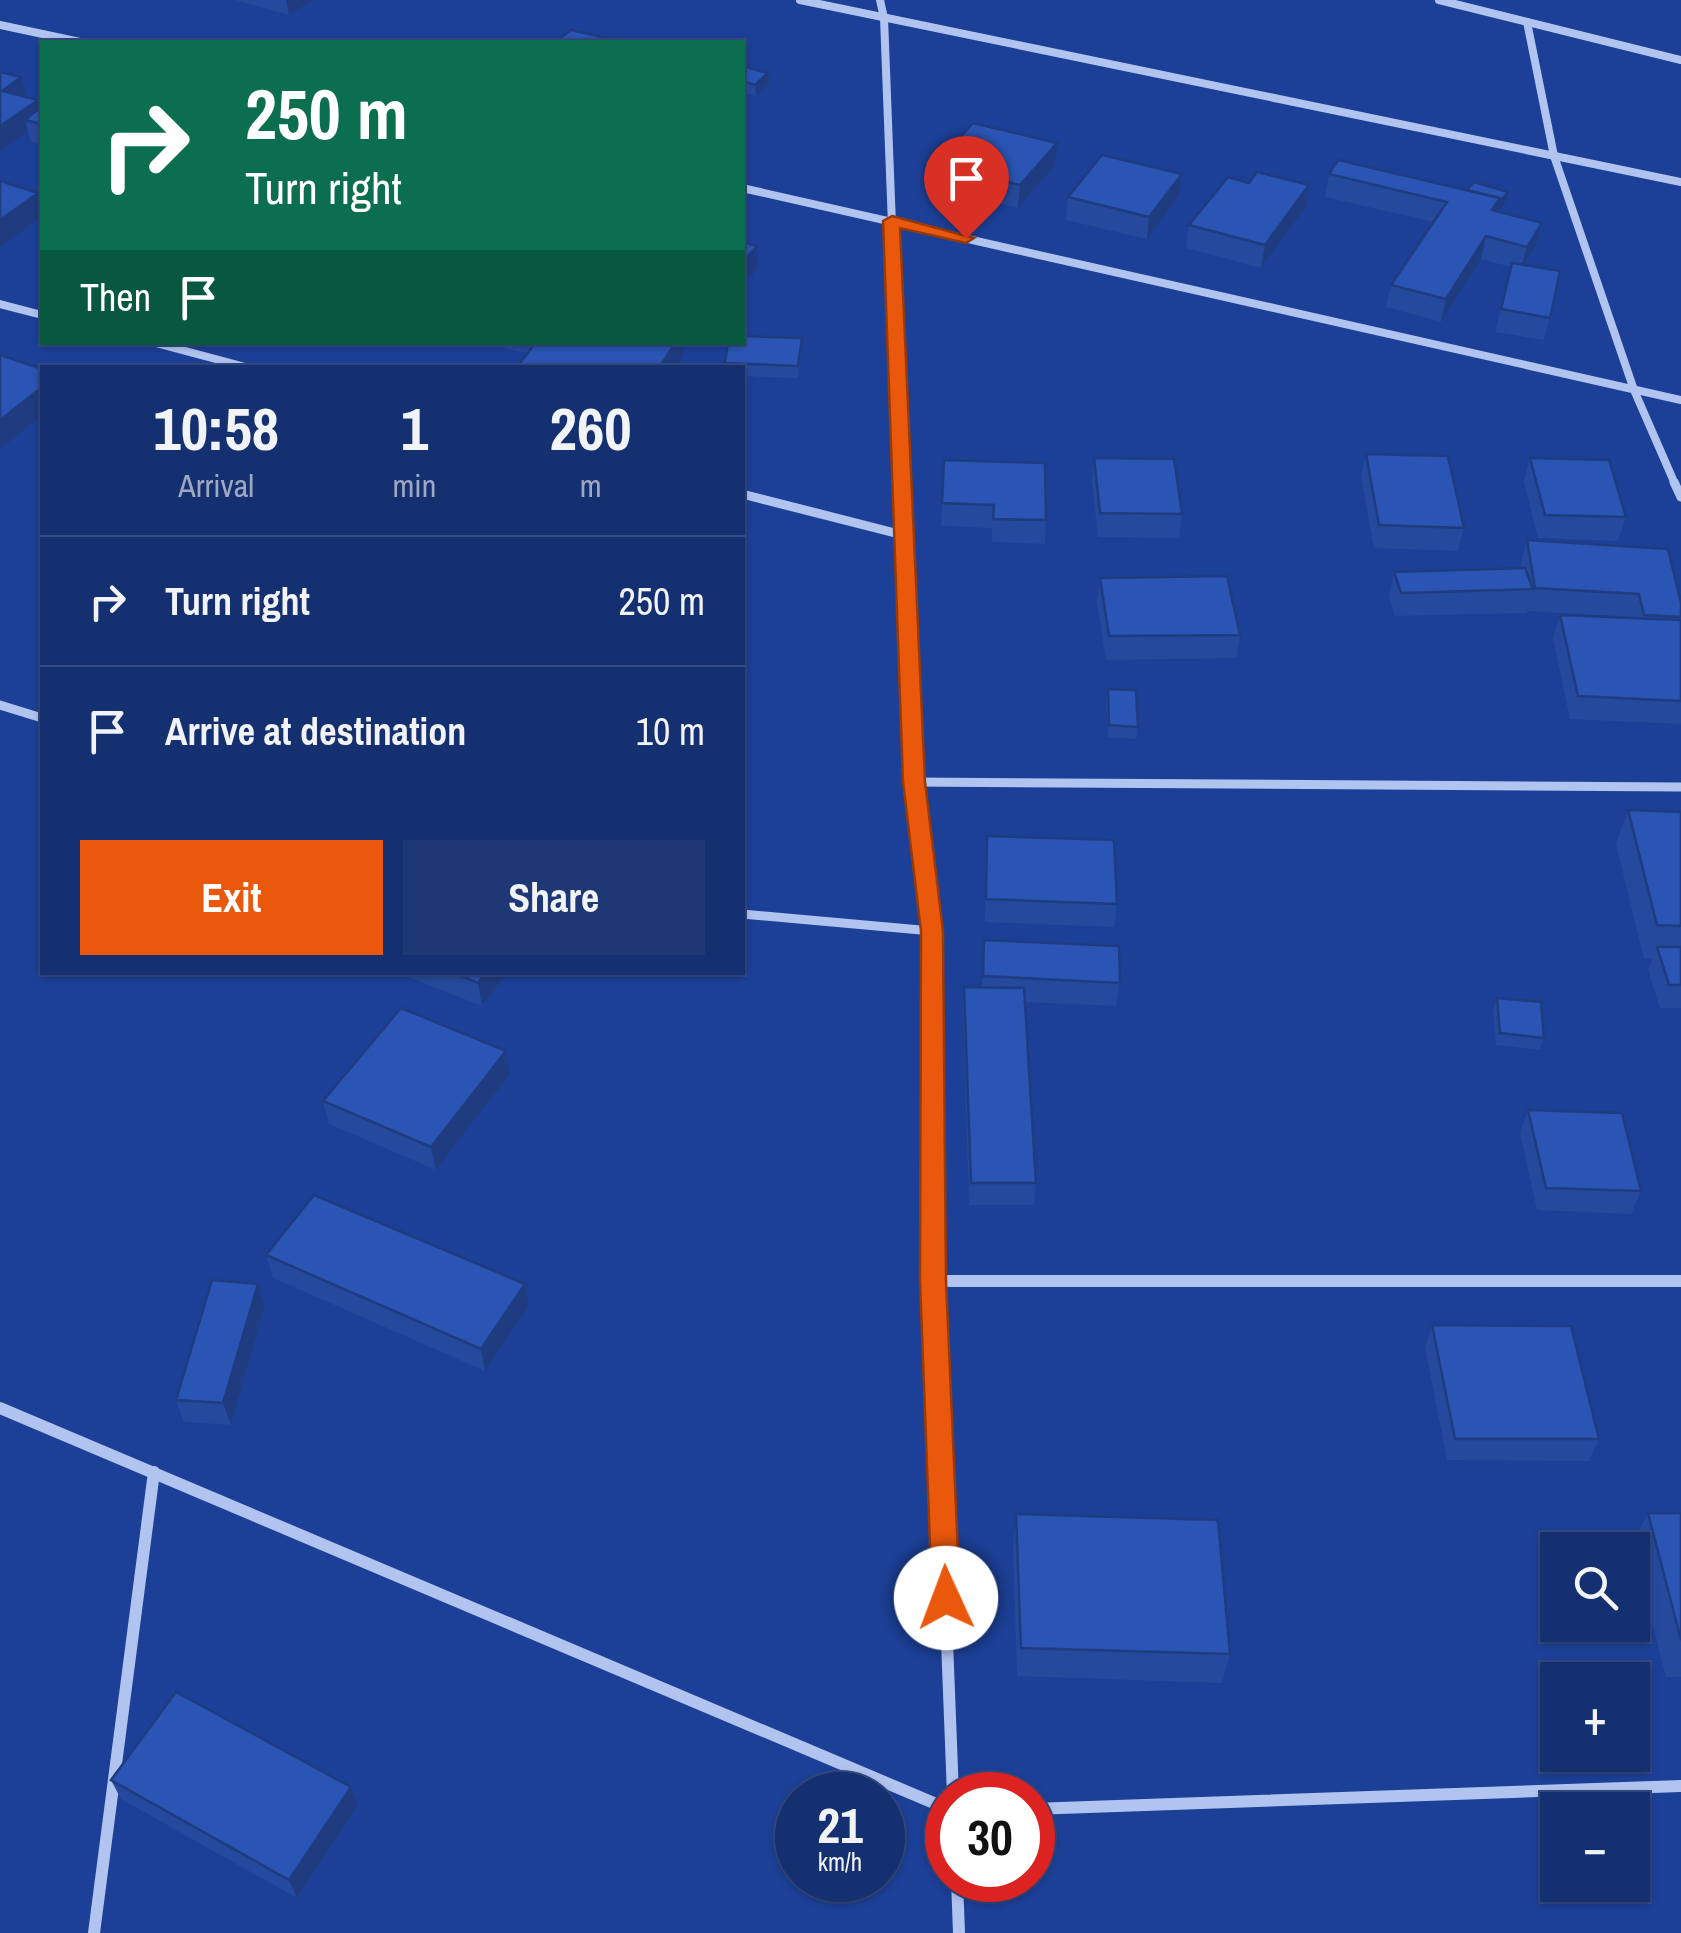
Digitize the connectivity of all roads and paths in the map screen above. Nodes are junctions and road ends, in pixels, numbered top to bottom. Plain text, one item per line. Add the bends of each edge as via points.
1 (800, 0) edge
2 (880, 0) edge
3 (1439, 0) edge
4 (884, 18) junction
5 (1527, 22) junction
6 (0, 25) edge
7 (71, 40) edge
8 (1681, 60) edge
9 (1554, 156) junction
10 (1681, 182) edge
11 (745, 189) edge
12 (892, 221) junction
13 (0, 304) edge
14 (40, 314) edge
15 (163, 345) edge
16 (239, 365) edge
17 (1634, 390) junction
18 (1681, 400) edge
19 (745, 495) edge
20 (1681, 497) edge
21 (904, 535) junction
22 (0, 705) edge
23 (40, 717) edge
24 (914, 782) junction
25 (1681, 786) edge
26 (745, 914) edge
27 (932, 931) junction
28 (1681, 1280) edge
29 (933, 1281) junction
30 (0, 1408) edge
31 (154, 1472) junction
32 (952, 1772) edge
33 (1681, 1786) edge
34 (925, 1799) edge
35 (1055, 1808) edge
36 (958, 1902) edge
37 (94, 1933) edge
38 (959, 1933) edge

1 - 4 street
2 - 4 street
3 - 5 street
4 - 9 street
4 - 12 street
5 - 8 street
5 - 9 street
6 - 7 street
9 - 10 street
9 - 17 street
11 - 12 street
12 - 17 street
12 - 21 street
13 - 14 street
15 - 16 street
17 - 18 street
17 - 20 street
19 - 21 street
21 - 24 street
22 - 23 street
24 - 25 street
24 - 27 street
26 - 27 street
27 - 29 street
28 - 29 street
29 - 32 street
30 - 31 street
31 - 34 street
31 - 37 street
33 - 35 street
36 - 38 street

